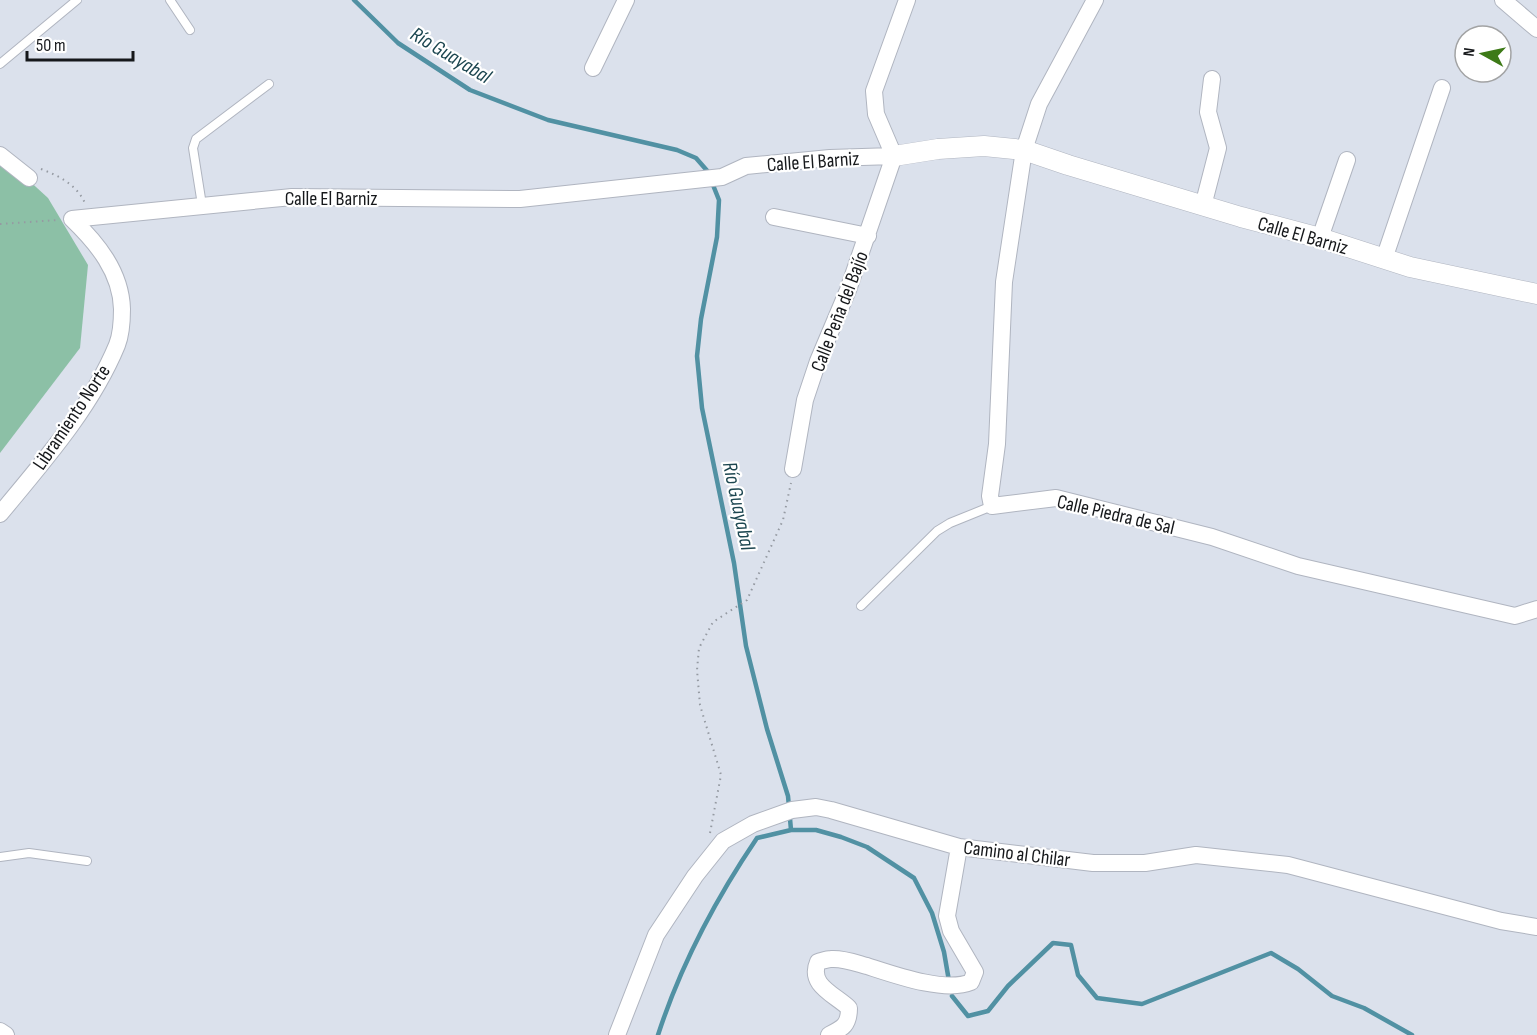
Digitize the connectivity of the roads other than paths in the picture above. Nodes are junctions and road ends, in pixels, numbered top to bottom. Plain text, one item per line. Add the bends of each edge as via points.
1 (76, 0) edge
2 (170, 0) edge
3 (626, 0) edge
4 (907, 0) edge
5 (1095, 0) edge
6 (1503, 0) edge
7 (1537, 29) edge
8 (190, 30) dead end
9 (0, 64) edge
10 (593, 68) dead end
11 (1212, 79) dead end
12 (269, 84) dead end
13 (1442, 88) dead end
14 (1024, 150) junction
15 (0, 155) edge
16 (894, 156) junction
17 (1347, 160) dead end
18 (35, 174) road end
19 (202, 206) junction
20 (1203, 206) junction
21 (774, 217) dead end
22 (81, 218) joint
23 (868, 236) junction
24 (1320, 238) junction
25 (1384, 259) junction
26 (1537, 294) edge
27 (793, 469) road end
28 (992, 506) junction
29 (0, 514) edge
30 (861, 606) dead end
31 (1537, 609) edge
32 (959, 847) junction
33 (0, 857) edge
34 (87, 861) dead end
35 (1537, 927) edge
36 (0, 1031) edge
37 (6, 1035) edge
38 (617, 1035) edge
39 (829, 1035) edge

1 - 9 lane
2 - 8 lane
3 - 10 street
4 - 16 street via 874,91 876,114
5 - 14 street via 1039,104
6 - 7 street
11 - 20 street via 1208,112 1218,148
12 - 19 lane via 196,140 193,148
13 - 25 street
14 - 16 street, Calle El Barniz via 938,149
14 - 20 street, Calle El Barniz
14 - 28 street via 1004,282
15 - 18 street
16 - 19 street, Calle El Barniz via 746,166 722,177 520,200 292,197
16 - 23 street, Calle Peña del Bajío
17 - 24 street
19 - 22 street, Calle El Barniz
20 - 24 street, Calle El Barniz
21 - 23 street
22 - 29 street, Libramiento Norte via 116,278 122,309 118,343 98,384 58,443
23 - 27 street, Calle Peña del Bajío via 818,361
24 - 25 street, Calle El Barniz
25 - 26 street, Calle El Barniz
28 - 30 lane via 937,531
28 - 31 street, Calle Piedra de Sal via 1056,498 1212,537 1298,566 1515,616
32 - 35 street, Camino al Chilar via 1093,863 1145,863 1196,855 1288,865
32 - 38 street, Camino al Chilar via 816,807 790,810 753,824 723,841 709,856 656,935
32 - 39 street via 947,916 951,931 975,972 971,982 962,986 933,983 849,961 818,962 814,971 817,981 849,1008 849,1020
33 - 34 lane via 29,853
36 - 37 street

